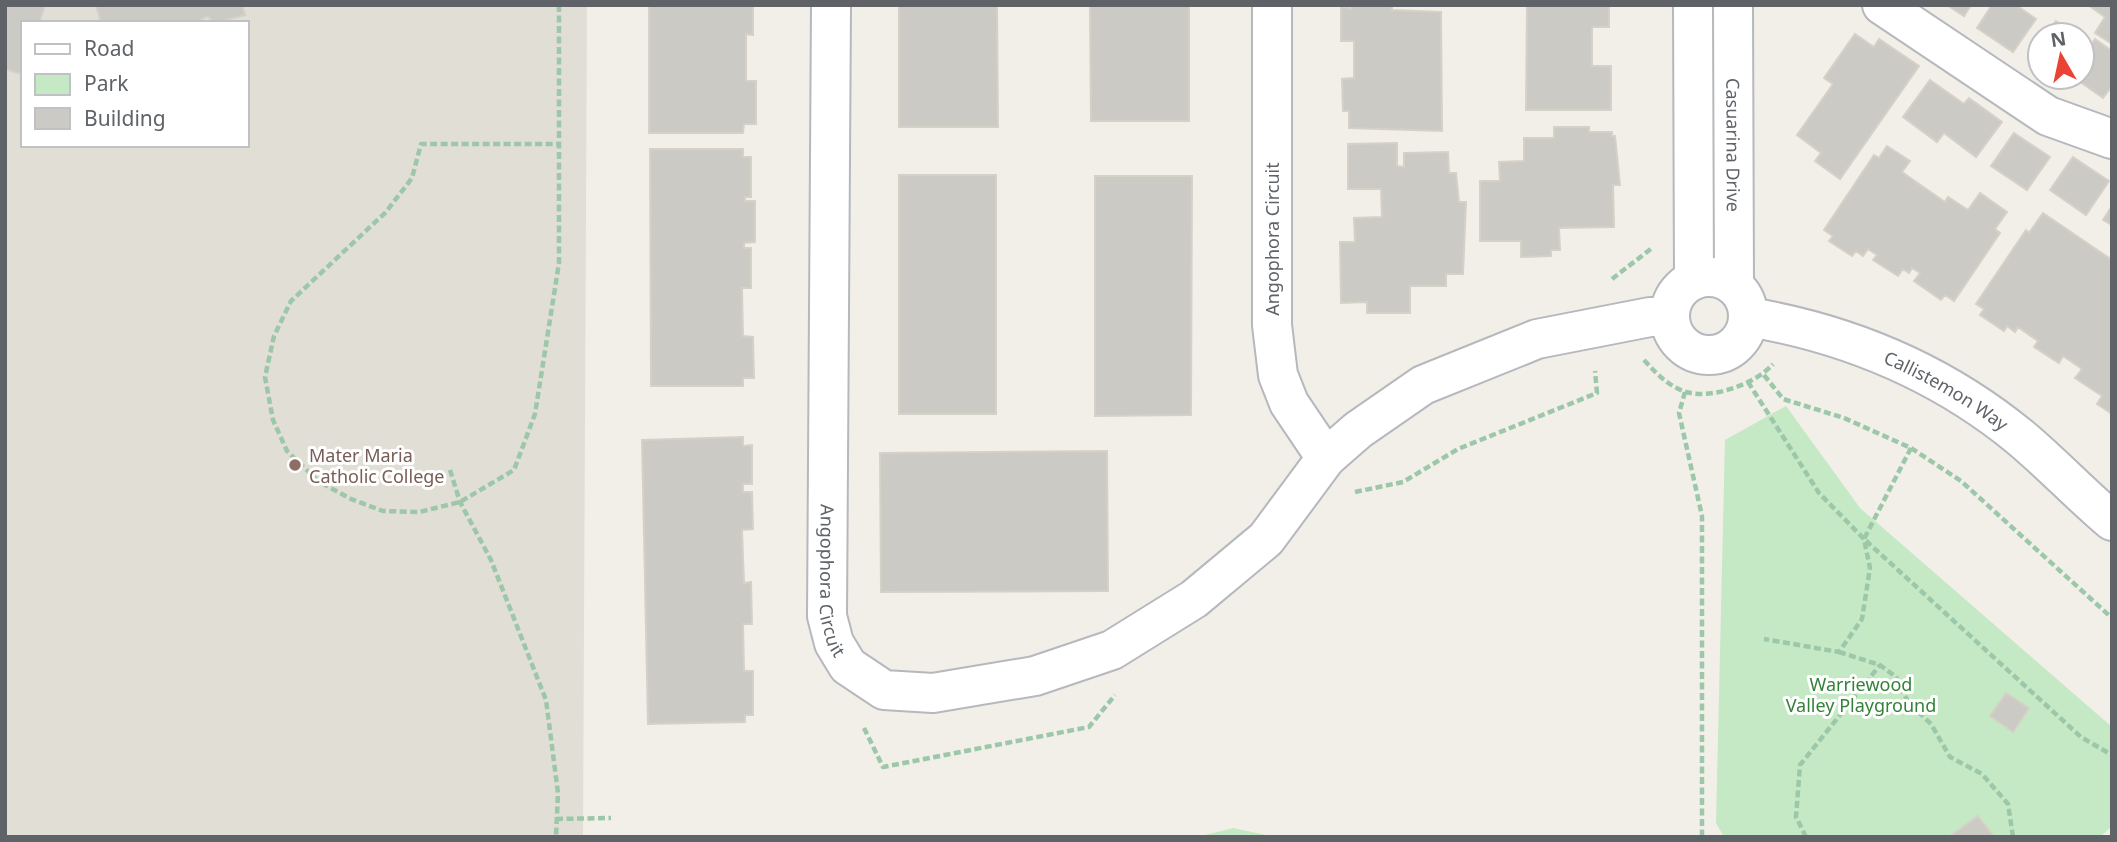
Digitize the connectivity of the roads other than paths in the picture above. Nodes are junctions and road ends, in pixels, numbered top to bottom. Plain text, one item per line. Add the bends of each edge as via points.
1 (831, 5) edge
2 (1272, 5) edge
3 (1693, 5) edge
4 (1733, 5) edge
5 (1882, 5) edge
6 (2112, 139) edge
7 (1694, 280) junction
8 (1742, 301) junction
9 (1669, 317) junction
10 (1326, 458) junction
11 (2112, 521) edge

1 - 10 street, Angophora Circuit via 827,616 834,643 848,666 884,690 933,693 1035,676 1112,650 1194,599 1266,538
2 - 10 street, Angophora Circuit via 1272,325 1278,375 1289,403
3 - 7 street
4 - 8 street, Casuarina Drive
5 - 6 street via 2048,116
7 - 8 street via 1714,277
7 - 9 street via 1676,295
8 - 9 street via 1740,342 1716,356 1703,356 1679,342
8 - 11 street, Callistemon Way via 1788,324 1893,357 1969,399
9 - 10 street, Angophora Circuit via 1537,339 1423,385

